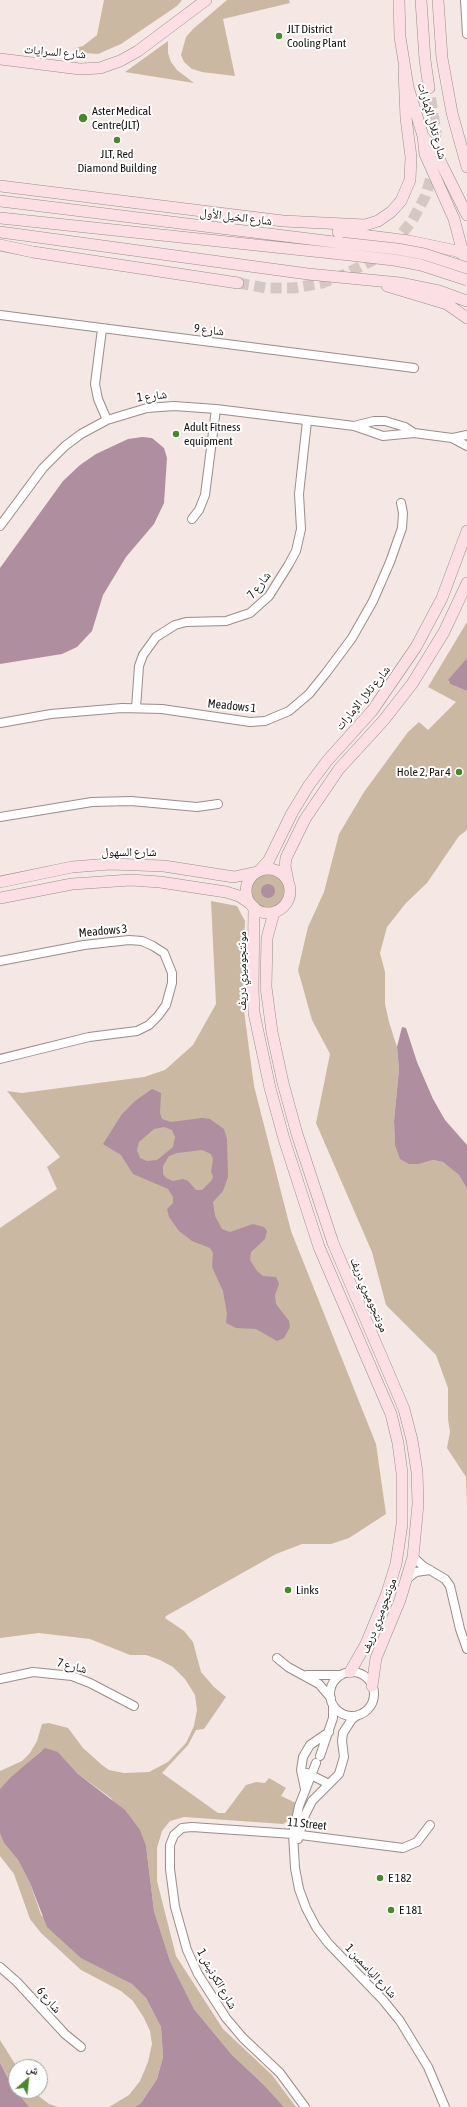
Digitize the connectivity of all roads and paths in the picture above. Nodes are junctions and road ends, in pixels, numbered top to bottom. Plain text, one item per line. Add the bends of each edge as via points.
1 (206, 0) edge
2 (399, 0) edge
3 (421, 0) edge
4 (438, 0) edge
5 (464, 0) edge
6 (467, 34) edge
7 (0, 60) edge
8 (404, 70) junction
9 (429, 88) tunnel mouth
10 (423, 136) junction
11 (462, 147) junction
12 (467, 159) edge
13 (467, 168) edge
14 (0, 186) edge
15 (0, 201) edge
16 (467, 215) edge
17 (0, 218) edge
18 (283, 221) junction
19 (0, 232) edge
20 (0, 245) edge
21 (466, 256) edge
22 (467, 268) edge
23 (467, 280) edge
24 (376, 281) junction
25 (238, 283) tunnel mouth
26 (466, 300) edge
27 (0, 315) edge
28 (467, 318) edge
29 (102, 329) junction
30 (414, 368) dead end
31 (216, 410) junction
32 (107, 420) junction
33 (307, 421) junction
34 (354, 426) junction
35 (414, 433) junction
36 (467, 435) edge
37 (452, 438) junction
38 (467, 446) edge
39 (401, 503) dead end
40 (192, 519) dead end
41 (0, 526) edge
42 (467, 531) edge
43 (467, 583) edge
44 (136, 708) junction
45 (0, 723) edge
46 (218, 804) dead end
47 (0, 817) edge
48 (258, 871) junction
49 (288, 881) junction
50 (0, 882) edge
51 (0, 898) edge
52 (252, 906) junction
53 (274, 912) junction
54 (0, 961) edge
55 (0, 1059) edge
56 (413, 1557) junction
57 (431, 1570) junction
58 (408, 1578) junction
59 (467, 1649) edge
60 (277, 1658) dead end
61 (346, 1673) junction
62 (303, 1674) junction
63 (0, 1679) edge
64 (372, 1686) junction
65 (332, 1701) junction
66 (134, 1706) dead end
67 (358, 1715) junction
68 (329, 1732) junction
69 (301, 1770) junction
70 (311, 1775) junction
71 (329, 1784) junction
72 (305, 1789) junction
73 (430, 1825) dead end
74 (174, 1834) joint
75 (296, 1835) junction
76 (0, 1967) edge
77 (81, 2048) dead end
78 (305, 2107) edge
79 (445, 2107) edge

1 - 7 main road, شارع السرايات via 138,51 100,68 80,69
2 - 8 main road, شارع تلال الإمارات
3 - 9 main road
4 - 11 main road, شارع تلال الإمارات via 442,58 452,113
5 - 6 street
8 - 10 main road, شارع تلال الإمارات
8 - 18 main road via 412,168 401,201 378,221 365,225
10 - 16 main road via 435,151
10 - 21 main road, شارع تلال الإمارات via 426,154 446,199
11 - 12 main road
11 - 13 main road, شارع تلال الإمارات
14 - 18 main road
15 - 22 main road, شارع الخيل الأول, bridge via 417,253
17 - 23 main road, bridge via 394,260 421,265
18 - 21 main road via 309,228 409,241
19 - 24 main road
20 - 25 main road
21 - 22 main road, شارع تلال الإمارات
24 - 26 main road via 418,286
24 - 28 main road via 447,304
27 - 29 street, شارع 9
29 - 30 street, شارع 9
29 - 32 street via 96,384 98,399
31 - 32 street, شارع 1 via 161,406 133,411
31 - 33 street, شارع 1
31 - 40 street via 205,495
32 - 41 street, شارع 1 via 73,440 50,460
33 - 34 street, شارع 1
33 - 44 street, شارع 7 via 300,494 300,536 293,557 282,576 264,602 243,617 226,621 186,622 175,625 156,637 143,655 139,666
34 - 35 street via 383,436
34 - 35 street via 384,421 405,427
35 - 37 street
36 - 37 street
37 - 38 street
39 - 44 street, Meadows 1 via 404,513 402,528 373,601 340,655 300,703 277,717 250,722 162,709
42 - 48 main road, شارع تلال الإمارات via 442,598 416,647 372,711 309,785 271,857
43 - 49 main road via 444,632 412,684 383,722 339,769 305,819 286,858
44 - 45 street, Meadows 1 via 51,714
46 - 47 street via 197,807 138,802 92,802
48 - 49 main road via 276,870
48 - 50 main road, شارع السهول via 234,877 164,866 110,864 72,867
48 - 52 main road via 247,886 246,893
49 - 53 main road via 289,900
51 - 52 main road via 72,884 131,880 226,892 239,896
52 - 53 main road via 264,912
52 - 61 main road, مونتجوميري دريف via 254,1012 274,1103 319,1247 391,1414 402,1473 402,1524 396,1564 366,1644
53 - 56 main road, مونتجوميري دريف via 268,929 266,965 268,1010 272,1032 297,1134 332,1243 404,1409 417,1472 418,1504
54 - 55 street, Meadows 3 via 84,945 142,941 164,953 169,962 172,983 166,1006 149,1025 137,1031 89,1037
56 - 57 street via 419,1564
56 - 58 main road, مونتجوميري دريف
57 - 58 street via 421,1570
57 - 59 street via 445,1579 450,1586
58 - 64 main road, مونتجوميري دريف via 376,1658
60 - 62 street
61 - 62 street via 322,1676
61 - 64 street via 363,1675
61 - 65 street via 332,1684
62 - 65 street via 319,1684
63 - 66 street, شارع 7 via 33,1672 72,1676
64 - 67 street via 374,1693 371,1705
65 - 67 street via 344,1714
65 - 68 street via 334,1718
67 - 71 street via 352,1719 343,1733 343,1766
68 - 69 street via 306,1750
68 - 70 street
69 - 70 street
69 - 72 street
70 - 71 street
70 - 72 street
71 - 75 street via 308,1808
72 - 75 street via 297,1814
73 - 75 street, 11 Street via 417,1842 403,1848
74 - 75 street, 11 Street via 182,1828 192,1827
74 - 78 street, شارع الكرنيش 1 via 170,1845 170,1869 175,1907 187,1950 198,1974 226,2018 280,2073
75 - 79 street, شارع الياسمين 1 via 295,1868 299,1889 316,1927 400,2021 428,2067
76 - 77 street, شارع 6

